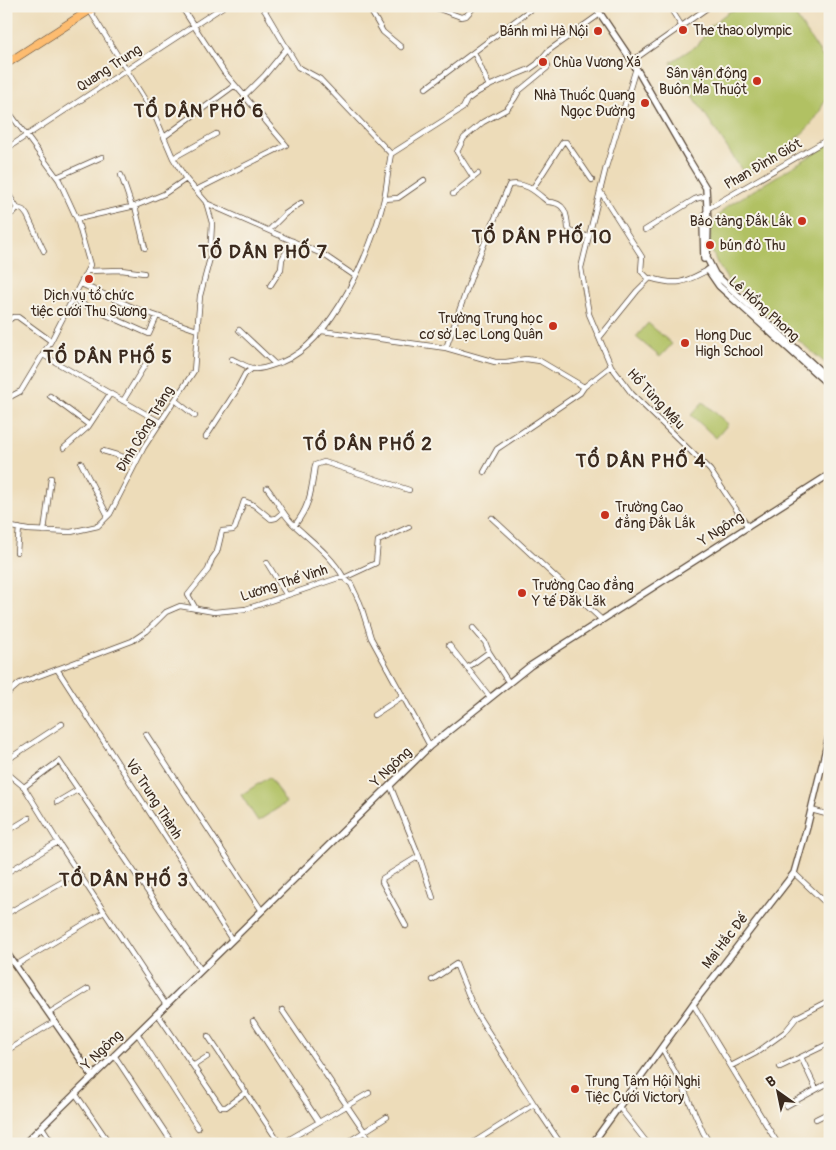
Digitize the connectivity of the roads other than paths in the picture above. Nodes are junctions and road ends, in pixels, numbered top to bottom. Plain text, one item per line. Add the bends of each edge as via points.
1 (181, 6) edge
2 (224, 6) edge
3 (272, 6) edge
4 (431, 6) edge
5 (475, 6) edge
6 (535, 6) edge
7 (595, 6) edge
8 (669, 6) edge
9 (710, 6) edge
10 (370, 7) edge
11 (91, 8) edge
12 (263, 8) edge
13 (600, 14) junction
14 (194, 25) junction
15 (681, 25) junction
16 (401, 47) dead end
17 (287, 48) junction
18 (474, 52) junction
19 (542, 57) junction
20 (632, 61) junction
21 (6, 64) edge
22 (636, 68) junction
23 (126, 70) junction
24 (235, 85) junction
25 (489, 86) junction
26 (426, 88) dead end
27 (244, 96) junction
28 (6, 108) edge
29 (216, 134) dead end
30 (26, 136) junction
31 (164, 137) junction
32 (830, 138) edge
33 (6, 149) edge
34 (391, 154) junction
35 (102, 157) dead end
36 (173, 158) junction
37 (121, 175) dead end
38 (57, 177) junction
39 (186, 179) junction
40 (424, 180) dead end
41 (592, 180) dead end
42 (532, 189) junction
43 (6, 190) edge
44 (196, 190) junction
45 (600, 191) junction
46 (453, 194) dead end
47 (706, 196) junction
48 (384, 198) junction
49 (206, 202) junction
50 (300, 203) dead end
51 (134, 207) junction
52 (17, 208) junction
53 (707, 209) junction
54 (6, 217) edge
55 (77, 219) junction
56 (269, 230) junction
57 (645, 230) dead end
58 (589, 237) junction
59 (293, 241) junction
60 (145, 248) dead end
61 (44, 251) dead end
62 (708, 270) junction
63 (87, 271) junction
64 (144, 273) dead end
65 (355, 276) junction
66 (648, 278) dead end
67 (81, 284) junction
68 (270, 286) dead end
69 (73, 300) junction
70 (157, 316) junction
71 (6, 322) edge
72 (197, 330) junction
73 (238, 330) dead end
74 (322, 331) junction
75 (599, 338) junction
76 (52, 341) junction
77 (446, 348) junction
78 (43, 355) junction
79 (232, 358) dead end
80 (148, 360) dead end
81 (275, 364) junction
82 (611, 366) junction
83 (253, 368) junction
84 (830, 380) edge
85 (830, 386) edge
86 (584, 387) junction
87 (110, 394) junction
88 (50, 396) dead end
89 (6, 399) edge
90 (175, 400) junction
91 (123, 401) junction
92 (195, 416) dead end
93 (160, 422) junction
94 (88, 425) junction
95 (206, 436) dead end
96 (64, 448) dead end
97 (103, 451) dead end
98 (137, 461) junction
99 (81, 463) dead end
100 (484, 472) dead end
101 (830, 474) edge
102 (51, 478) dead end
103 (267, 488) dead end
104 (409, 490) dead end
105 (283, 512) junction
106 (108, 516) junction
107 (492, 518) dead end
108 (295, 525) junction
109 (6, 526) edge
110 (409, 527) dead end
111 (748, 527) junction
112 (19, 528) junction
113 (44, 531) junction
114 (17, 552) dead end
115 (266, 563) dead end
116 (344, 578) junction
117 (286, 594) junction
118 (196, 609) junction
119 (602, 620) junction
120 (473, 628) dead end
121 (450, 645) dead end
122 (489, 652) junction
123 (467, 668) junction
124 (57, 669) junction
125 (509, 683) junction
126 (6, 695) edge
127 (403, 696) junction
128 (490, 697) junction
129 (374, 715) dead end
130 (62, 724) dead end
131 (830, 732) edge
132 (146, 734) dead end
133 (430, 746) junction
134 (6, 762) edge
135 (6, 772) edge
136 (390, 785) junction
137 (24, 787) junction
138 (78, 789) junction
139 (57, 802) dead end
140 (811, 810) junction
141 (830, 815) edge
142 (29, 818) dead end
143 (6, 832) edge
144 (58, 842) junction
145 (419, 856) junction
146 (78, 872) junction
147 (794, 873) junction
148 (6, 874) edge
149 (433, 898) dead end
150 (830, 906) edge
151 (262, 910) junction
152 (104, 912) junction
153 (6, 914) edge
154 (406, 926) dead end
155 (232, 940) junction
156 (6, 952) edge
157 (16, 965) junction
158 (201, 970) junction
159 (432, 980) dead end
160 (88, 989) dead end
161 (830, 1000) edge
162 (693, 1004) junction
163 (166, 1005) junction
164 (282, 1010) dead end
165 (49, 1013) junction
166 (157, 1013) junction
167 (253, 1021) dead end
168 (54, 1022) junction
169 (137, 1033) junction
170 (208, 1036) dead end
171 (830, 1043) edge
172 (6, 1044) edge
173 (662, 1048) junction
174 (8, 1050) edge
175 (114, 1055) junction
176 (207, 1057) dead end
177 (801, 1057) junction
178 (193, 1066) junction
179 (730, 1066) junction
180 (780, 1067) dead end
181 (93, 1077) junction
182 (830, 1082) edge
183 (816, 1089) junction
184 (246, 1092) junction
185 (75, 1093) junction
186 (369, 1093) dead end
187 (534, 1104) junction
188 (346, 1105) junction
189 (786, 1106) dead end
190 (619, 1107) junction
191 (830, 1112) edge
192 (387, 1117) dead end
193 (816, 1119) dead end
194 (319, 1122) junction
195 (42, 1127) junction
196 (198, 1128) dead end
197 (364, 1131) junction
198 (24, 1144) edge
199 (53, 1144) edge
200 (110, 1144) edge
201 (173, 1144) edge
202 (281, 1144) edge
203 (345, 1144) edge
204 (373, 1144) edge
205 (471, 1144) edge
206 (561, 1144) edge
207 (592, 1144) edge
208 (648, 1144) edge
209 (710, 1144) edge
210 (778, 1144) edge

1 - 14 street
2 - 14 street, Quang Trung
3 - 12 street
4 - 5 street via 461,17
6 - 18 street
7 - 13 street, Lê Hồng Phong
8 - 15 street
9 - 15 street
10 - 16 street via 383,32
11 - 21 main road
11 - 23 street, Đinh Công Tráng
12 - 17 street
13 - 19 street
13 - 20 street, Lê Hồng Phong
14 - 23 street, Quang Trung
14 - 24 street
15 - 20 street
17 - 27 street
17 - 34 street via 298,67 320,79
18 - 25 street
18 - 26 street
19 - 25 street via 530,69
19 - 46 street via 547,68 519,91 507,109 474,128 459,145 457,152 476,176
20 - 22 street, Lê Hồng Phong
22 - 45 street, Hồ Tùng Mậu
22 - 47 street, Lê Hồng Phong via 706,188
23 - 30 street, Quang Trung
23 - 31 street, Đinh Công Tráng via 155,116
24 - 27 street
24 - 31 street
25 - 34 street via 467,100 463,108
27 - 44 street via 286,145
28 - 30 street
29 - 36 street
30 - 33 street, Quang Trung
30 - 38 street
31 - 36 street, Đinh Công Tráng
32 - 53 street, Phan Đình Giót
34 - 48 street
35 - 38 street
36 - 39 street, Đinh Công Tráng
37 - 51 street
38 - 55 street
39 - 44 street, Đinh Công Tráng
39 - 51 street via 164,194
40 - 48 street via 398,198
41 - 42 street via 563,142
42 - 58 street via 567,212 568,228 572,232
42 - 77 street via 517,183 509,184
43 - 52 street
44 - 49 street, Đinh Công Tráng
45 - 58 street, Hồ Tùng Mậu
45 - 66 street via 642,257 641,271
47 - 53 street, Lê Hồng Phong
47 - 57 street via 695,199
48 - 65 street via 375,230
49 - 56 street
49 - 72 street, Đinh Công Tráng via 212,231
50 - 56 street
51 - 55 street
51 - 60 street
52 - 54 street
52 - 61 street via 23,210
53 - 62 street, Lê Hồng Phong via 703,222 703,246
53 - 84 street, Lê Hồng Phong via 707,258 715,274
55 - 63 street via 90,265
56 - 59 street
58 - 75 street, Hồ Tùng Mậu via 581,268 589,314
59 - 65 street via 324,255
59 - 68 street
62 - 75 street via 675,284 650,278
62 - 85 street, Lê Hồng Phong via 719,286
63 - 64 street
63 - 67 street
65 - 74 street
67 - 69 street
67 - 70 street
69 - 70 street via 149,334
69 - 76 street
70 - 72 street
71 - 76 street via 18,317
72 - 90 street, Đinh Công Tráng via 194,371
73 - 81 street
74 - 77 street
74 - 81 street via 294,356
75 - 82 street, Hồ Tùng Mậu
76 - 78 street
77 - 86 street via 496,362 540,361
78 - 87 street
78 - 89 street via 21,391
79 - 83 street
80 - 91 street
81 - 83 street
82 - 86 street
82 - 111 street, Hồ Tùng Mậu via 632,394 710,470
83 - 95 street via 245,374
86 - 100 street via 580,393 497,449
87 - 91 street
87 - 94 street
88 - 94 street
90 - 92 street
90 - 93 street, Đinh Công Tráng
91 - 93 street
93 - 98 street, Đinh Công Tráng
94 - 96 street
97 - 98 street
98 - 106 street, Đinh Công Tráng
99 - 106 street
101 - 111 street, Y Ngông
102 - 113 street
103 - 105 street
104 - 108 street via 324,462 315,465 306,511
105 - 108 street
105 - 118 street via 271,518 244,501 236,528 222,531 218,552 188,595
106 - 113 street via 98,526 71,532
107 - 119 street
108 - 116 street via 322,548
109 - 112 street
110 - 116 street via 378,541 376,563
111 - 119 street, Y Ngông
112 - 113 street
112 - 114 street
115 - 117 street
116 - 117 street, Lương Thế Vinh via 334,578
116 - 127 street, Lương Thế Vinh via 351,584 371,638
117 - 118 street, Lương Thế Vinh via 246,609 214,612
118 - 124 street, Lương Thế Vinh via 173,608 132,641
119 - 125 street, Y Ngông
120 - 122 street
121 - 123 street
122 - 123 street
122 - 125 street
123 - 128 street
124 - 126 street, Lương Thế Vinh via 20,683
124 - 155 street, Võ Trung Thành
125 - 128 street, Y Ngông
127 - 129 street
127 - 133 street, Lương Thế Vinh
128 - 133 street, Y Ngông
130 - 134 street
131 - 140 street, Mai Hắc Đế
132 - 151 street
133 - 136 street, Y Ngông
135 - 137 street
136 - 145 street
136 - 151 street, Y Ngông
137 - 138 street via 59,761
137 - 144 street
138 - 139 street
138 - 158 street
140 - 141 street
140 - 147 street, Mai Hắc Đế
142 - 143 street
144 - 146 street
144 - 148 street
145 - 149 street
145 - 154 street via 383,878 382,882
146 - 152 street
146 - 153 street
147 - 150 street
147 - 162 street, Mai Hắc Đế
151 - 155 street, Y Ngông
152 - 157 street
152 - 163 street
155 - 158 street, Y Ngông
156 - 157 street
157 - 165 street
158 - 163 street, Y Ngông
159 - 187 street via 456,964 475,1011
160 - 165 street
161 - 179 street via 798,1017 785,1032 756,1053
162 - 173 street, Mai Hắc Đế
162 - 179 street
163 - 166 street, Y Ngông
164 - 188 street
165 - 168 street
166 - 169 street, Y Ngông
166 - 178 street
167 - 194 street
168 - 174 street
168 - 181 street
169 - 175 street, Y Ngông
169 - 196 street
170 - 184 street
171 - 177 street
172 - 174 street
173 - 190 street, Mai Hắc Đế
173 - 209 street
175 - 181 street, Y Ngông
175 - 201 street
176 - 178 street
177 - 180 street
177 - 183 street
178 - 184 street via 222,1108
179 - 210 street
181 - 185 street, Y Ngông
182 - 183 street
183 - 189 street
184 - 202 street
185 - 195 street, Y Ngông
185 - 200 street
186 - 188 street
187 - 205 street
187 - 206 street
188 - 194 street
188 - 197 street
190 - 207 street, Mai Hắc Đế
190 - 208 street
191 - 193 street
192 - 197 street
194 - 202 street
195 - 198 street, Y Ngông
195 - 199 street
197 - 203 street
197 - 204 street

